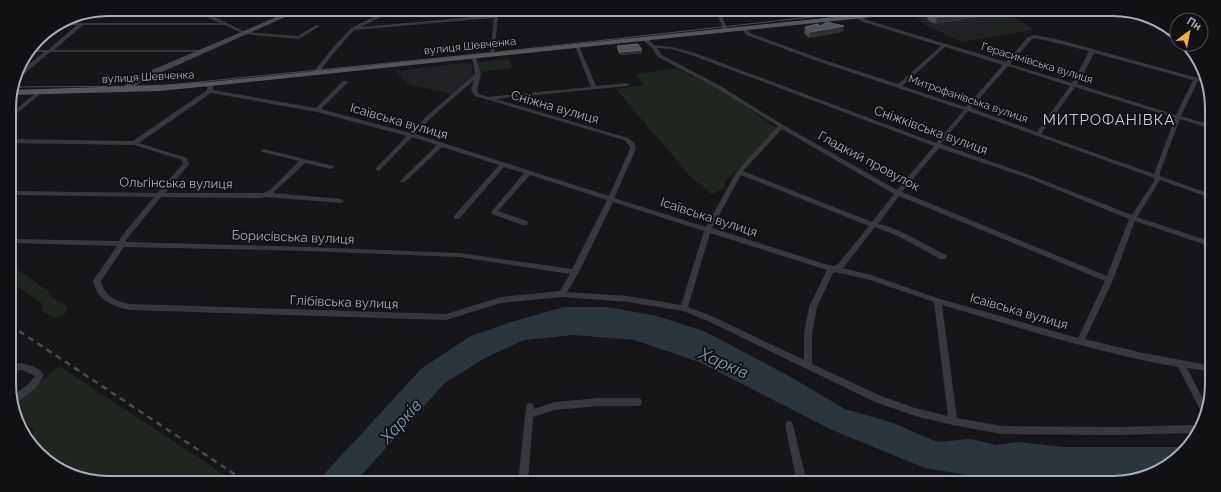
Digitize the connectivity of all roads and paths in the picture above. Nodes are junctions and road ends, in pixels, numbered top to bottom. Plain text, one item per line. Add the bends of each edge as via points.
1 (209, 16) edge
2 (284, 16) edge
3 (379, 16) edge
4 (496, 16) joint
5 (720, 16) edge
6 (862, 16) edge
7 (858, 17) junction
8 (213, 18) junction
9 (373, 19) junction
10 (71, 24) edge
11 (82, 24) junction
12 (202, 24) junction
13 (224, 24) junction
14 (318, 26) dead end
15 (376, 27) junction
16 (353, 29) junction
17 (744, 29) junction
18 (726, 31) junction
19 (244, 33) junction
20 (646, 40) junction
21 (945, 45) junction
22 (577, 46) junction
23 (653, 46) junction
24 (36, 51) edge
25 (50, 51) junction
26 (201, 51) junction
27 (1092, 51) junction
28 (492, 56) junction
29 (474, 57) junction
30 (1007, 65) junction
31 (23, 72) edge
32 (315, 74) junction
33 (478, 74) junction
34 (1196, 79) junction
35 (1201, 80) edge
36 (345, 82) dead end
37 (626, 85) dead end
38 (899, 86) junction
39 (1073, 86) junction
40 (210, 87) junction
41 (594, 88) junction
42 (123, 90) junction
43 (460, 90) junction
44 (474, 90) junction
45 (18, 93) edge
46 (38, 93) junction
47 (502, 97) junction
48 (485, 99) junction
49 (497, 102) junction
50 (967, 109) junction
51 (317, 110) junction
52 (16, 112) edge
53 (1178, 117) junction
54 (1205, 125) edge
55 (781, 126) junction
56 (1038, 134) junction
57 (411, 135) junction
58 (16, 141) edge
59 (134, 144) junction
60 (440, 145) junction
61 (937, 145) junction
62 (264, 151) dead end
63 (304, 161) junction
64 (503, 164) junction
65 (331, 167) dead end
66 (378, 170) dead end
67 (529, 172) junction
68 (739, 172) junction
69 (1157, 176) junction
70 (403, 181) dead end
71 (16, 193) edge
72 (898, 193) junction
73 (1205, 194) edge
74 (158, 195) junction
75 (266, 195) junction
76 (611, 198) junction
77 (342, 201) dead end
78 (457, 217) dead end
79 (1133, 218) junction
80 (525, 223) dead end
81 (874, 225) junction
82 (708, 229) junction
83 (16, 242) edge
84 (1205, 243) edge
85 (122, 244) junction
86 (943, 257) dead end
87 (835, 269) junction
88 (575, 272) junction
89 (1109, 280) junction
90 (562, 294) junction
91 (938, 300) junction
92 (684, 308) junction
93 (1080, 341) junction
94 (1181, 364) junction
95 (808, 366) junction
96 (16, 367) edge
97 (1205, 368) edge
98 (17, 398) edge
99 (638, 402) dead end
100 (1202, 406) edge
101 (953, 421) junction
102 (789, 425) dead end
103 (1193, 429) edge
104 (524, 476) edge
105 (800, 476) edge

1 - 8 street
2 - 19 street
3 - 9 street
4 - 15 street
4 - 28 street
5 - 18 street
6 - 7 main road, вулиця Шевченка
7 - 17 main road, вулиця Шевченка
7 - 21 street, Герасимівська вулиця
8 - 12 street
8 - 13 street
9 - 15 street
9 - 16 street
10 - 11 street
11 - 12 street
11 - 25 street
12 - 13 street
13 - 19 street
14 - 19 street via 301,37
15 - 16 street
16 - 32 street
17 - 18 main road, вулиця Шевченка
17 - 38 street, Митрофанівська вулиця via 748,34
18 - 20 main road, вулиця Шевченка
19 - 26 street
20 - 22 main road, вулиця Шевченка
20 - 23 street
21 - 30 street, Герасимівська вулиця
21 - 38 street
22 - 28 main road, вулиця Шевченка
22 - 41 street
23 - 55 street, Гладкий провулок via 660,56 720,88
23 - 61 street, Сніжківська вулиця via 693,54
24 - 25 street
25 - 26 street
25 - 31 street
26 - 42 street via 141,78
27 - 30 street via 1035,36 1030,38
27 - 34 street
27 - 39 street
28 - 29 main road, вулиця Шевченка
29 - 32 main road, вулиця Шевченка
29 - 33 street
30 - 39 street, Герасимівська вулиця
30 - 50 street
32 - 40 main road, вулиця Шевченка
33 - 43 street
33 - 44 street
34 - 35 street
34 - 53 street
36 - 51 street
37 - 41 street
38 - 50 street, Митрофанівська вулиця
39 - 53 street, Герасимівська вулиця
39 - 56 street
40 - 42 main road, вулиця Шевченка
40 - 51 street, Ісаївська вулиця
40 - 59 street
41 - 47 street
42 - 46 main road, вулиця Шевченка
43 - 44 street
43 - 57 street
44 - 48 street, Сніжна вулиця via 477,96
45 - 46 main road, вулиця Шевченка
46 - 52 street
47 - 48 street
47 - 49 street
48 - 49 street, Сніжна вулиця
49 - 76 street, Сніжна вулиця via 626,139 632,144 633,149
50 - 56 street, Митрофанівська вулиця
50 - 61 street
51 - 57 street, Ісаївська вулиця
53 - 54 street, Герасимівська вулиця
53 - 69 street
55 - 68 street
55 - 72 street, Гладкий провулок
56 - 69 street, Митрофанівська вулиця
57 - 60 street, Ісаївська вулиця
57 - 66 street
58 - 59 street
59 - 74 street via 179,156 186,161 184,167
60 - 64 street, Ісаївська вулиця
60 - 70 street
61 - 72 street
61 - 79 street, Сніжківська вулиця via 1030,177
62 - 63 street
63 - 65 street
63 - 75 street
64 - 67 street, Ісаївська вулиця
64 - 78 street
67 - 76 street, Ісаївська вулиця
67 - 80 street via 494,212
68 - 81 street
68 - 82 street
69 - 73 street, Митрофанівська вулиця
69 - 79 street via 1157,181
71 - 74 street, Ольгінська вулиця
72 - 81 street
72 - 89 street, Гладкий провулок
74 - 75 street, Ольгінська вулиця
74 - 85 street via 123,239
75 - 77 street, Ольгінська вулиця
76 - 82 street, Ісаївська вулиця
76 - 88 street
79 - 84 street, Сніжківська вулиця
79 - 89 street
81 - 86 street via 909,239
81 - 87 street via 841,266
82 - 87 street, Ісаївська вулиця
82 - 92 street
83 - 85 street, Борисівська вулиця
85 - 88 street, Борисівська вулиця via 459,255
85 - 90 street, Глібівська вулиця via 97,281 102,293 112,302 131,308 446,317 501,300
87 - 91 street, Ісаївська вулиця via 846,270
87 - 95 street via 830,271 813,307 808,334
88 - 90 street
89 - 93 street
90 - 92 street, Глібівська вулиця via 628,298
91 - 93 street, Ісаївська вулиця
91 - 101 street
92 - 95 street, Глібівська вулиця
93 - 94 street, Ісаївська вулиця
94 - 97 street, Ісаївська вулиця
94 - 100 street
95 - 101 street, Глібівська вулиця via 878,399 914,412
96 - 98 street via 30,368 40,375 32,386
99 - 104 street via 598,402 529,411
101 - 103 street, Глібівська вулиця via 1000,430 1117,432
102 - 105 street

